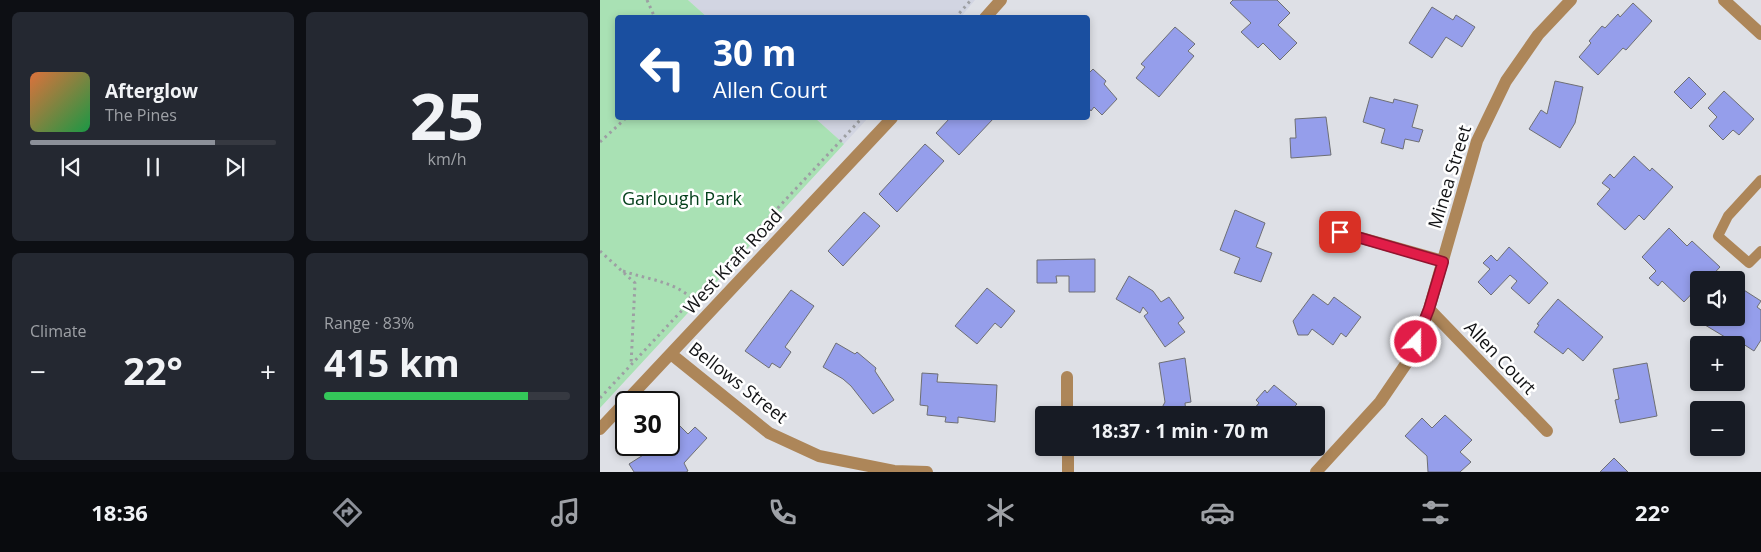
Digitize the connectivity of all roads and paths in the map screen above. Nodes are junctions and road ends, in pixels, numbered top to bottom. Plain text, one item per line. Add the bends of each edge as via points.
1 (647, 0) edge
2 (971, 0) edge
3 (1002, 0) edge
4 (1570, 0) edge
5 (1724, 0) edge
6 (653, 15) edge
7 (958, 15) edge
8 (988, 15) edge
9 (1761, 34) edge
10 (624, 120) edge
11 (860, 120) edge
12 (890, 120) edge
13 (600, 142) edge
14 (1760, 185) edge
15 (1340, 232) dead end
16 (600, 251) edge
17 (1761, 251) edge
18 (1443, 262) junction
19 (620, 270) junction
20 (693, 299) junction
21 (1429, 309) junction
22 (671, 354) junction
23 (631, 365) junction
24 (1067, 377) dead end
25 (600, 398) edge
26 (1068, 406) edge
27 (600, 429) edge
28 (1547, 430) dead end
29 (1068, 456) edge
30 (867, 469) edge
31 (928, 472) edge
32 (1068, 472) edge
33 (1316, 472) edge

1 - 6 path
2 - 7 path
3 - 8 street
4 - 18 street, Minea Street via 1538,35 1506,81 1477,142
5 - 9 street
10 - 13 path
11 - 20 path
12 - 22 street, West Kraft Road
14 - 17 lane via 1728,216 1718,236 1749,263
15 - 18 street
16 - 19 path
18 - 21 street, Minea Street
19 - 20 path via 667,282
19 - 23 path via 635,283
20 - 23 path
21 - 28 street, Allen Court
21 - 33 street, Minea Street via 1410,358 1380,402
22 - 27 street, West Kraft Road
22 - 30 street, Bellows Street via 769,433 819,456
23 - 25 path
24 - 26 street
29 - 32 street
30 - 31 street, Bellows Street

